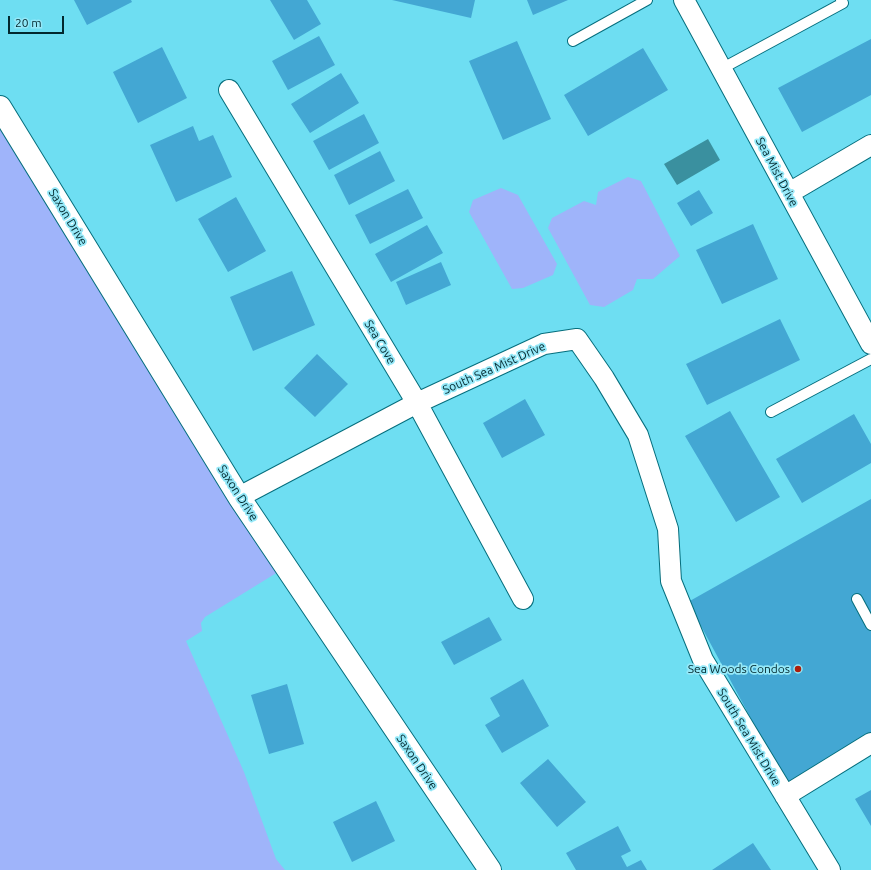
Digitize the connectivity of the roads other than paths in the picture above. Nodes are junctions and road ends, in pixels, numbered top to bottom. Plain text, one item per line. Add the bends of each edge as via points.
1 (647, 0) edge
2 (684, 0) edge
3 (842, 0) edge
4 (573, 41) dead end
5 (721, 69) junction
6 (229, 90) dead end
7 (0, 107) edge
8 (871, 145) edge
9 (789, 193) junction
10 (871, 344) edge
11 (871, 359) edge
12 (417, 403) junction
13 (771, 412) dead end
14 (239, 497) junction
15 (523, 599) dead end
16 (857, 600) dead end
17 (871, 625) edge
18 (871, 743) edge
19 (785, 796) junction
20 (490, 870) edge
21 (830, 870) edge

1 - 4 lane
2 - 5 street, Sea Mist Drive
3 - 5 lane via 843,3
5 - 9 street, Sea Mist Drive
6 - 12 street, Sea Cove
7 - 14 street, Saxon Drive
8 - 9 street
9 - 10 street, Sea Mist Drive
11 - 13 lane
12 - 14 street, South Sea Mist Drive
12 - 15 street, Sea Cove
12 - 19 street, South Sea Mist Drive via 544,344 577,339 638,435 668,529 671,581 703,660
14 - 20 street, Saxon Drive
16 - 17 lane
18 - 19 street, South Sea Mist Drive
19 - 21 street, South Sea Mist Drive

